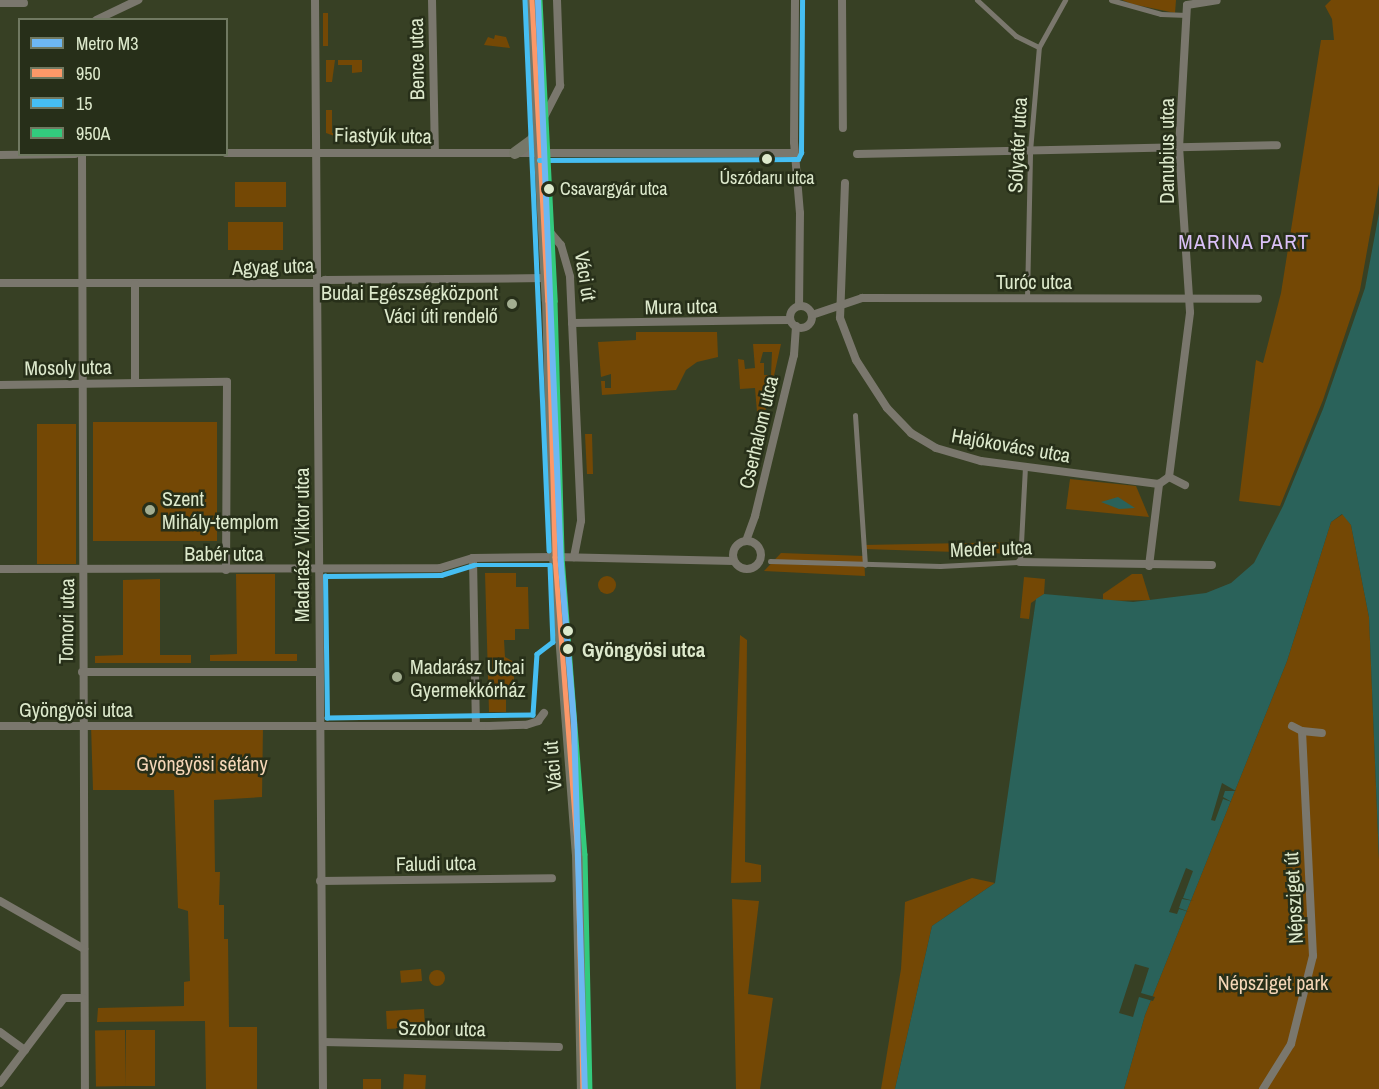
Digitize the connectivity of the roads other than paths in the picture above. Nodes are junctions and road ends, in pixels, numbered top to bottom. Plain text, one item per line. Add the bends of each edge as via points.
1 (138, 0) edge
2 (315, 0) edge
3 (432, 0) edge
4 (532, 0) edge
5 (557, 0) edge
6 (795, 0) edge
7 (842, 0) edge
8 (977, 0) edge
9 (1065, 0) edge
10 (1111, 0) edge
11 (1217, 0) edge
12 (0, 3) edge
13 (24, 3) dead end
14 (1187, 15) junction
15 (100, 18) edge
16 (1039, 47) junction
17 (843, 128) dead end
18 (537, 129) junction
19 (317, 136) junction
20 (1277, 145) dead end
21 (1179, 148) junction
22 (340, 151) junction
23 (316, 152) junction
24 (435, 152) junction
25 (1030, 152) junction
26 (228, 153) edge
27 (515, 153) junction
28 (538, 153) junction
29 (794, 153) junction
30 (857, 154) dead end
31 (0, 155) edge
32 (18, 155) edge
33 (82, 156) edge
34 (845, 183) dead end
35 (543, 224) junction
36 (546, 278) junction
37 (0, 283) edge
38 (317, 283) junction
39 (81, 284) junction
40 (135, 284) junction
41 (1027, 298) junction
42 (1189, 299) junction
43 (1258, 299) dead end
44 (843, 303) junction
45 (802, 306) junction
46 (812, 315) junction
47 (572, 323) junction
48 (796, 324) junction
49 (135, 383) junction
50 (0, 384) edge
51 (82, 384) junction
52 (855, 415) dead end
53 (1025, 467) junction
54 (1169, 477) junction
55 (1159, 484) junction
56 (1185, 485) dead end
57 (750, 542) junction
58 (555, 557) junction
59 (574, 557) junction
60 (473, 558) junction
61 (734, 558) junction
62 (771, 561) dead end
63 (1020, 562) junction
64 (865, 565) junction
65 (1212, 566) dead end
66 (1149, 567) junction
67 (84, 568) junction
68 (0, 569) edge
69 (317, 569) junction
70 (226, 570) junction
71 (82, 672) junction
72 (318, 672) junction
73 (544, 713) dead end
74 (320, 724) junction
75 (81, 725) junction
76 (476, 725) junction
77 (0, 726) edge
78 (1292, 726) dead end
79 (1302, 731) junction
80 (1322, 733) dead end
81 (552, 878) dead end
82 (320, 881) junction
83 (0, 901) edge
84 (84, 949) junction
85 (83, 998) junction
86 (0, 1032) edge
87 (323, 1042) junction
88 (559, 1047) dead end
89 (25, 1050) junction
90 (0, 1083) edge
91 (85, 1089) edge
92 (323, 1089) edge
93 (583, 1089) edge
94 (1263, 1089) edge

1 - 15 street
2 - 19 street, Madarász Viktor utca
3 - 24 street, Bence utca
4 - 18 main road, Váci út
5 - 18 street via 560,86
6 - 29 street
7 - 17 street
8 - 16 street via 1016,36
9 - 16 street, Sólyatér utca
10 - 14 street via 1161,14
11 - 14 street, Danubius utca via 1187,4
12 - 13 street
14 - 21 street, Danubius utca
16 - 25 street, Sólyatér utca
18 - 27 main road via 533,140
18 - 28 main road, Váci út
19 - 22 street
19 - 23 street, Madarász Viktor utca
20 - 21 street
21 - 25 street
21 - 42 street, Danubius utca
22 - 23 street, Fiastyúk utca
22 - 24 street, Fiastyúk utca
23 - 26 street, Fiastyúk utca
23 - 38 street, Madarász Viktor utca
24 - 27 street, Fiastyúk utca
25 - 30 street
25 - 41 street, Sólyatér utca
27 - 28 street, Fiastyúk utca
28 - 29 street
28 - 35 main road, Váci út
29 - 45 street
31 - 32 street
33 - 39 street, Tomori utca
34 - 44 street
35 - 36 main road, Váci út
35 - 47 street, Váci út via 561,244 570,277
36 - 38 street, Agyag utca
36 - 58 main road, Váci út
37 - 39 street, Agyag utca
38 - 40 street, Agyag utca
38 - 69 street, Madarász Viktor utca
39 - 40 street, Agyag utca
39 - 51 street, Tomori utca
40 - 49 street, Mosoly utca
41 - 42 street, Turóc utca
41 - 44 street, Turóc utca via 862,298
42 - 43 street, Turóc utca
42 - 54 street, Danubius utca
44 - 46 street, Turóc utca
44 - 53 street, Hajókovács utca via 840,318 856,360 887,408 910,433 953,454
45 - 46 street
45 - 48 street via 791,312
46 - 48 street
47 - 48 street, Mura utca
47 - 59 street, Váci út via 581,521
48 - 57 street, Cserhalom utca via 794,356
49 - 51 street, Mosoly utca
49 - 70 street, Mosoly utca via 227,382
50 - 51 street, Mosoly utca
51 - 67 street, Tomori utca
52 - 64 street
53 - 55 street, Hajókovács utca
53 - 63 street
54 - 55 street
54 - 56 street
55 - 66 street
57 - 61 street via 736,547
57 - 61 street via 761,553 758,565 746,570
58 - 59 street
58 - 60 street, Babér utca
58 - 93 main road, Váci út via 578,854
59 - 61 street via 685,562
60 - 69 street, Babér utca via 440,568
60 - 76 street
62 - 64 street, Meder utca
63 - 64 street, Meder utca
63 - 66 street, Meder utca
65 - 66 street, Meder utca
67 - 68 street, Babér utca
67 - 70 street, Babér utca
67 - 71 street, Tomori utca
69 - 70 street, Babér utca
69 - 72 street, Madarász Viktor utca
71 - 72 street
71 - 75 street, Tomori utca
72 - 74 street, Madarász Viktor utca
73 - 76 street, Gyöngyösi utca via 538,721 526,725
74 - 75 street, Gyöngyösi utca
74 - 76 street, Gyöngyösi utca
74 - 82 street, Madarász Viktor utca
75 - 77 street, Gyöngyösi utca
75 - 84 street, Tomori utca
78 - 79 street
79 - 80 street
79 - 94 street, Népsziget út via 1313,956 1291,1044
81 - 82 street, Faludi utca
82 - 87 street, Madarász Viktor utca
83 - 84 street
84 - 85 street, Tomori utca
85 - 89 street via 64,998
85 - 91 street, Tomori utca
86 - 89 street
87 - 88 street, Szobor utca
87 - 92 street, Madarász Viktor utca
89 - 90 street

